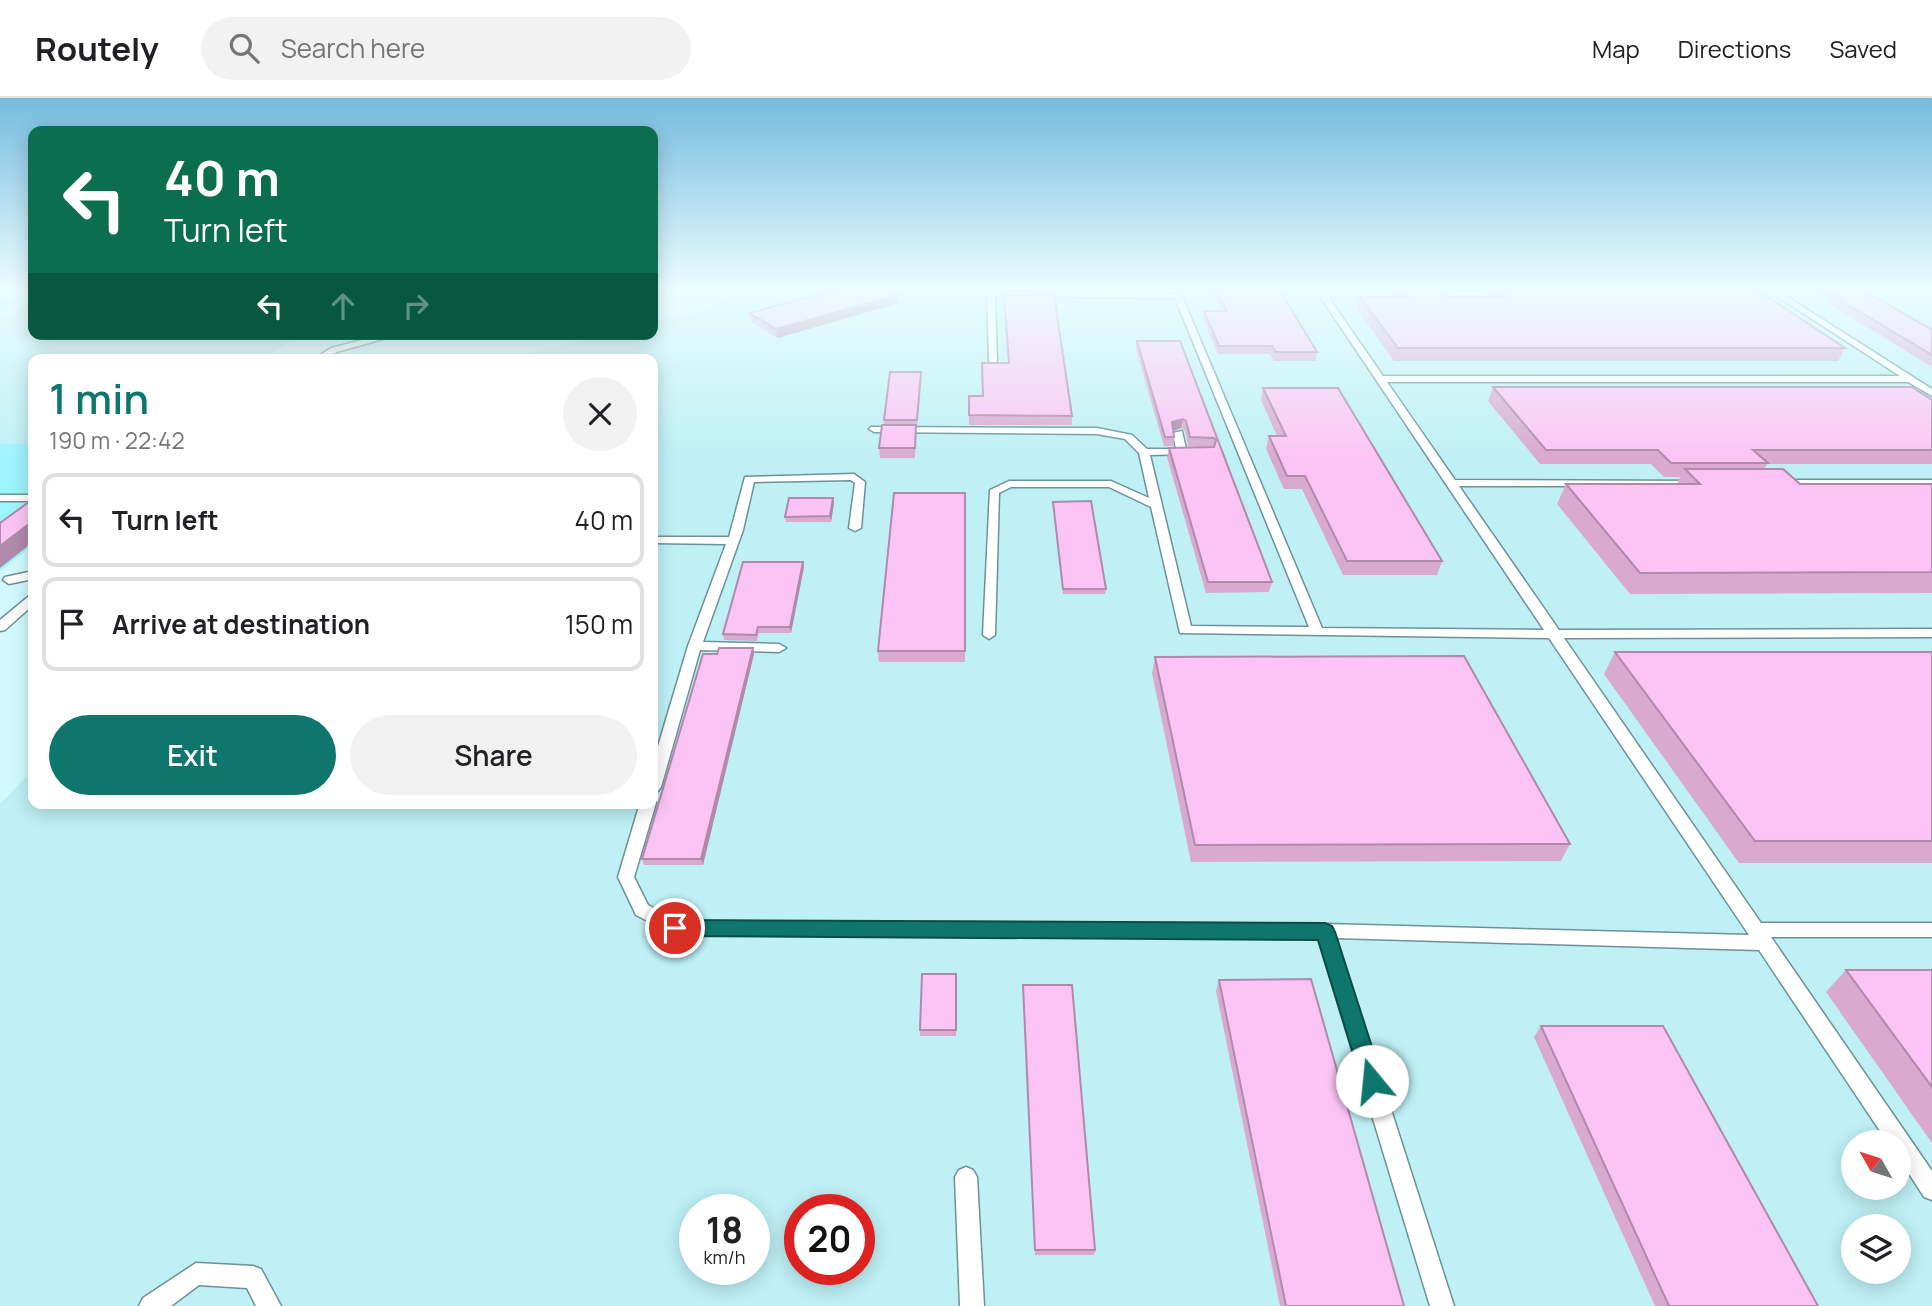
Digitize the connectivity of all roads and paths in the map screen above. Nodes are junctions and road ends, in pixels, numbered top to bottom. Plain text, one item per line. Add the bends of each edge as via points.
1 (352, 345) edge
2 (993, 345) edge
3 (1198, 345) edge
4 (1357, 345) edge
5 (1858, 345) edge
6 (327, 354) edge
7 (993, 361) edge
8 (1910, 379) junction
9 (1381, 380) junction
10 (1932, 393) edge
11 (874, 429) dead end
12 (1178, 433) edge
13 (1144, 452) junction
14 (1182, 452) junction
15 (1195, 452) edge
16 (1451, 483) junction
17 (1712, 483) edge
18 (1767, 483) edge
19 (1932, 483) edge
20 (28, 496) edge
21 (0, 498) edge
22 (28, 498) edge
23 (1155, 505) junction
24 (17, 506) dead end
25 (855, 528) dead end
26 (658, 540) edge
27 (733, 541) junction
28 (28, 576) edge
29 (9, 580) dead end
30 (28, 603) edge
31 (0, 627) edge
32 (1317, 631) junction
33 (1932, 633) edge
34 (1554, 634) junction
35 (989, 635) dead end
36 (695, 646) junction
37 (779, 648) dead end
38 (658, 770) edge
39 (646, 809) edge
40 (1932, 930) edge
41 (1325, 932) junction
42 (1760, 936) junction
43 (966, 1177) dead end
44 (1932, 1189) edge
45 (151, 1306) edge
46 (269, 1306) edge
47 (972, 1306) edge
48 (1442, 1306) edge

1 - 6 lane
2 - 7 lane
3 - 32 lane
4 - 9 lane
5 - 8 lane
8 - 9 lane
8 - 10 lane
9 - 16 lane
11 - 13 lane via 1097,432 1128,437
12 - 14 lane
13 - 14 lane
13 - 23 lane
14 - 15 lane
16 - 17 lane
16 - 34 lane
18 - 19 lane
20 - 21 lane
22 - 24 lane
23 - 32 lane via 1185,630
23 - 35 lane via 1111,484 1009,484 994,492
25 - 27 lane via 860,482 854,477 749,479
26 - 27 lane
27 - 36 lane
28 - 29 lane
30 - 31 lane
32 - 34 lane
33 - 34 lane
34 - 42 lane
36 - 37 lane
36 - 38 lane
39 - 41 lane via 626,877 642,910 675,928
40 - 42 lane
41 - 42 lane
41 - 48 lane
42 - 44 lane
43 - 47 lane
45 - 46 lane via 196,1274 253,1277

